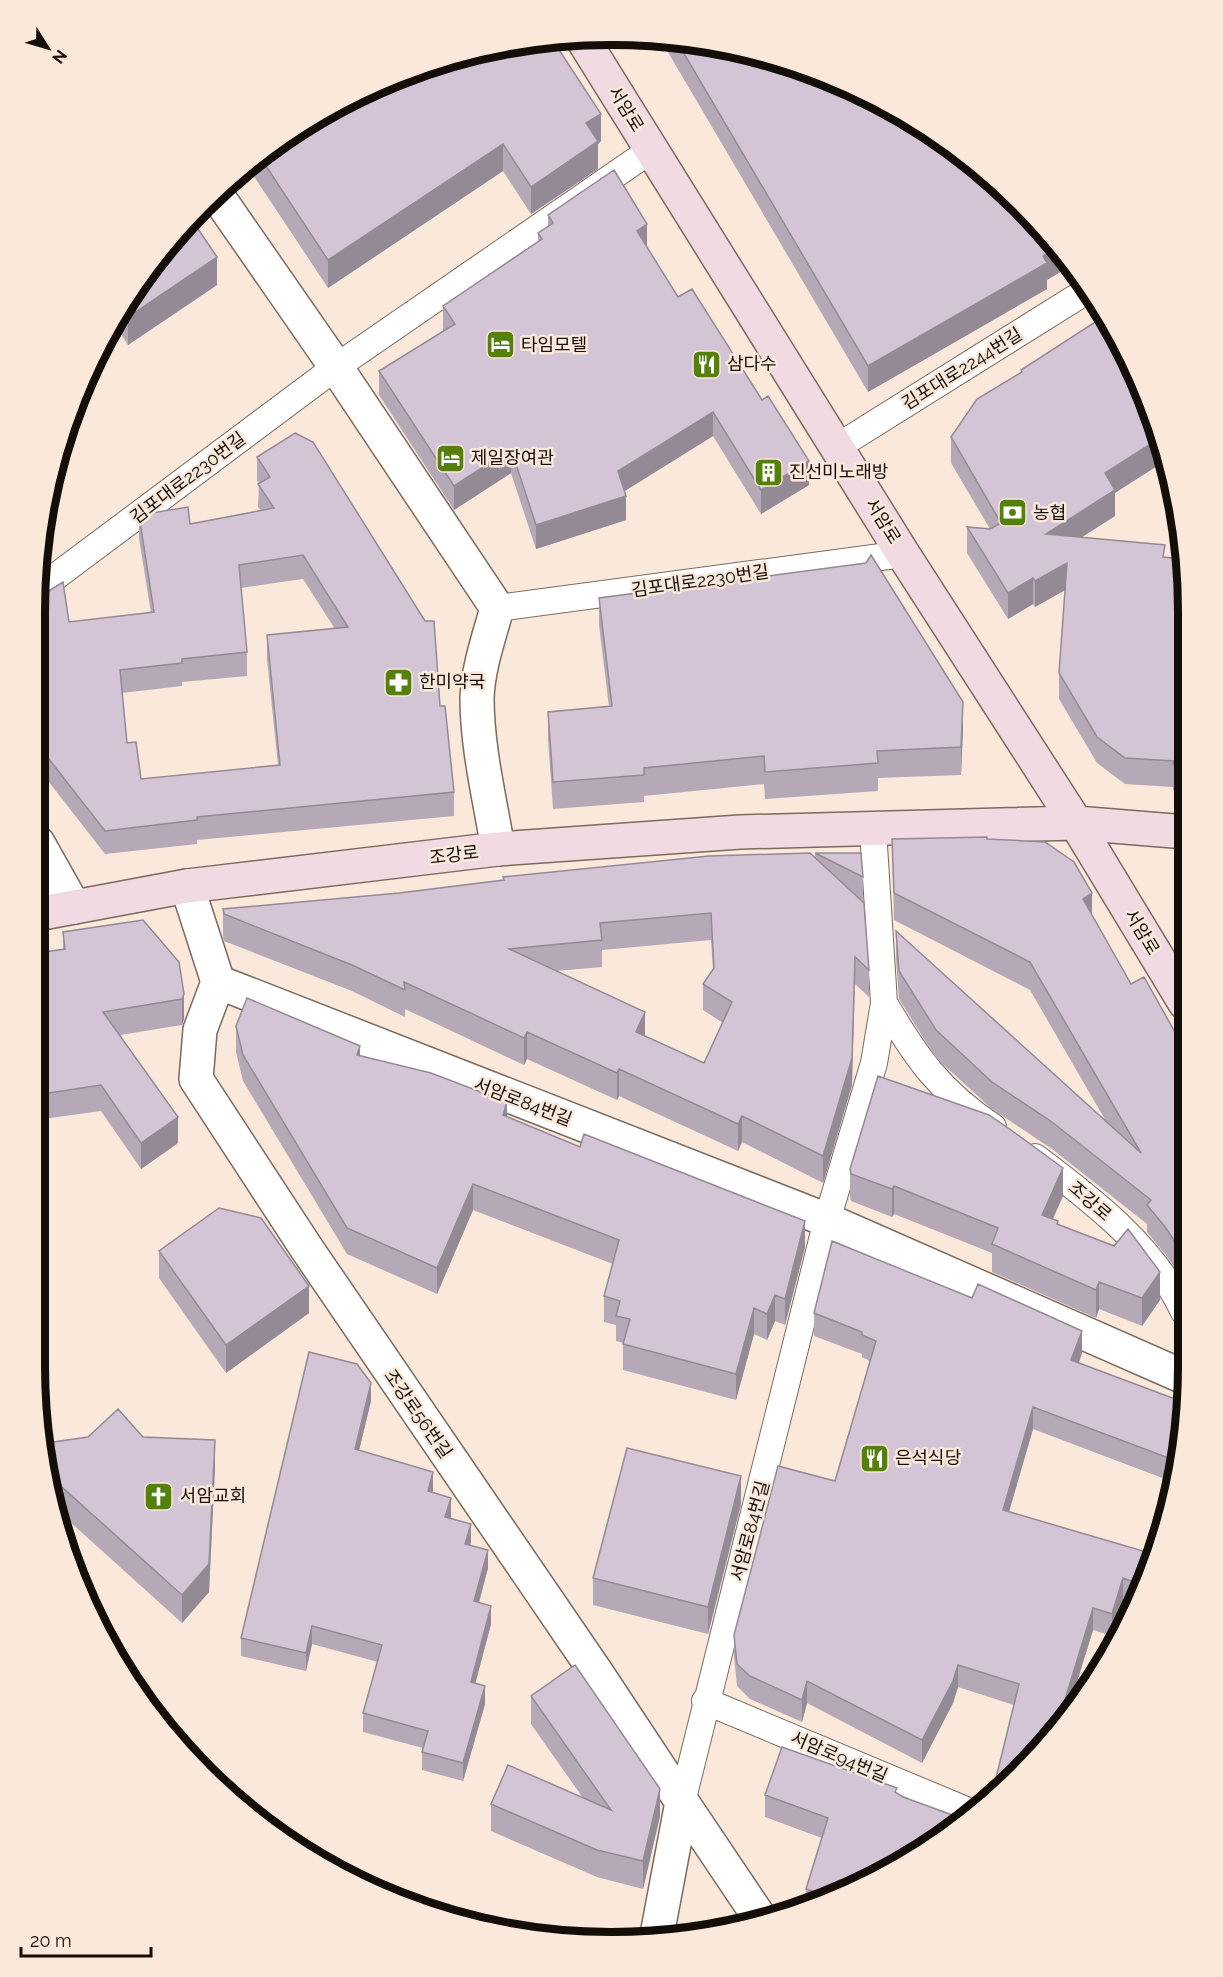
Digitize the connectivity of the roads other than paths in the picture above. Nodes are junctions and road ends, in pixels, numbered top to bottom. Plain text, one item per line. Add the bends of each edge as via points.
1 (587, 46) edge
2 (651, 150) junction
3 (221, 202) edge
4 (1081, 294) edge
5 (336, 368) junction
6 (837, 447) junction
7 (903, 554) junction
8 (46, 584) edge
9 (497, 608) junction
10 (1076, 823) junction
11 (873, 830) junction
12 (1178, 831) edge
13 (498, 849) junction
14 (45, 855) edge
15 (187, 886) junction
16 (74, 907) junction
17 (45, 912) edge
18 (218, 982) junction
19 (1178, 991) edge
20 (884, 1003) junction
21 (827, 1220) junction
22 (1178, 1303) edge
23 (1178, 1374) edge
24 (705, 1701) junction
25 (682, 1802) junction
26 (964, 1808) edge
27 (757, 1913) edge
28 (658, 1930) edge

1 - 2 street, 서암로
2 - 5 lane, 김포대로2230번길
2 - 6 street, 서암로
3 - 5 street
4 - 6 lane, 김포대로2244번길
5 - 8 lane, 김포대로2230번길
5 - 9 street
6 - 7 street, 서암로
7 - 9 lane, 김포대로2230번길
7 - 10 street, 서암로
9 - 13 street via 477,698
10 - 11 street, 조강로
10 - 12 street, 조강로
10 - 19 street, 서암로
11 - 13 street, 조강로 via 740,832
11 - 20 lane, 조강로
13 - 15 street, 조강로
14 - 16 street
15 - 16 street, 조강로
15 - 18 street
16 - 17 street, 조강로
18 - 21 street, 서암로84번길
18 - 25 street, 조강로56번길 via 200,1030 196,1079 326,1279
20 - 21 lane, 조강로 via 874,1063
20 - 22 lane, 조강로 via 915,1057 946,1092 1109,1216 1154,1265
21 - 23 street, 서암로84번길
21 - 24 lane, 서암로84번길
24 - 25 lane, 서암로84번길
24 - 26 lane, 서암로94번길
25 - 27 street, 조강로56번길
25 - 28 street

